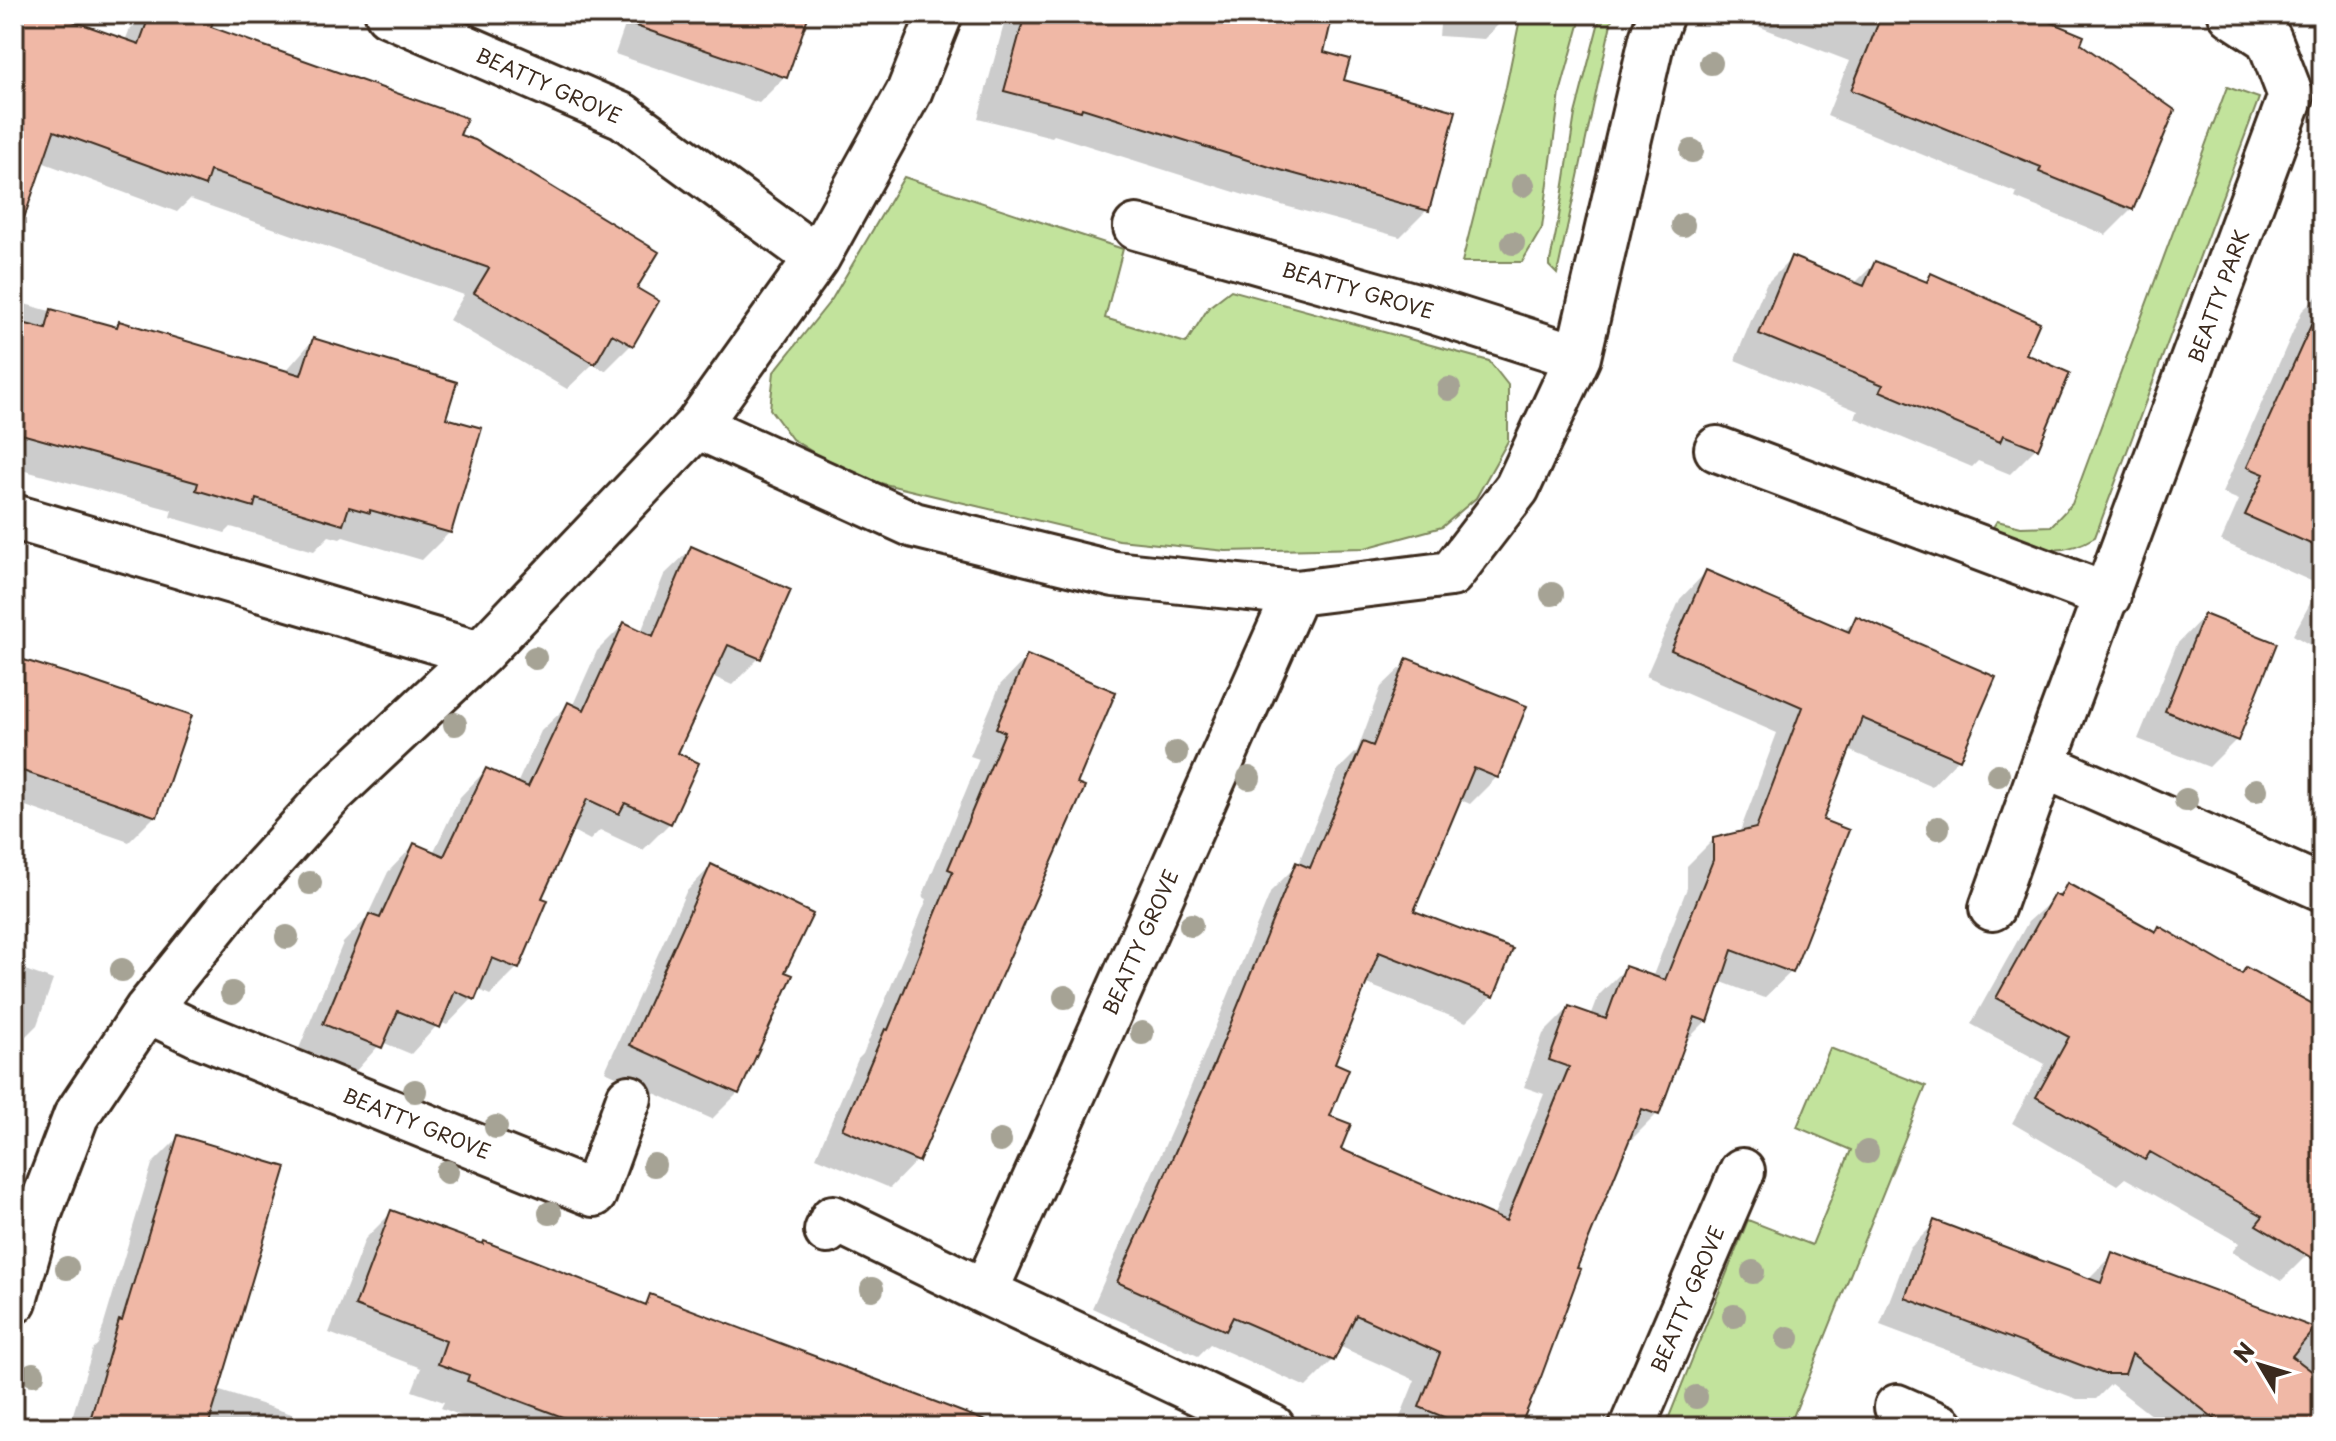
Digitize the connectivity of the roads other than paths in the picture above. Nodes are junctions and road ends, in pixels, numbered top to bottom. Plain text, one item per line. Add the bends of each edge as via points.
1 (388, 14) edge
2 (940, 14) edge
3 (1661, 14) edge
4 (2231, 14) edge
5 (1136, 227) dead end
6 (817, 258) junction
7 (1578, 357) junction
8 (697, 426) junction
9 (1717, 449) dead end
10 (14, 517) edge
11 (1296, 593) junction
12 (2108, 596) junction
13 (480, 654) junction
14 (2043, 765) junction
15 (2322, 888) edge
16 (1992, 908) dead end
17 (147, 1010) junction
18 (629, 1098) dead end
19 (1742, 1171) dead end
20 (26, 1213) edge
21 (827, 1231) dead end
22 (985, 1292) junction
23 (14, 1301) edge
24 (1897, 1407) dead end
25 (1272, 1427) edge
26 (1632, 1427) edge
27 (1942, 1427) edge

1 - 6 street, BEATTY GROVE via 623,116
2 - 6 street via 909,92
3 - 7 street
4 - 12 street, BEATTY PARK via 2269,39 2291,96
5 - 7 street, BEATTY GROVE
6 - 8 street
7 - 11 street via 1517,488 1451,574
8 - 11 street via 914,525 1114,574
8 - 13 street
9 - 12 street
10 - 13 street
11 - 22 street, BEATTY GROVE
12 - 14 street, BEATTY PARK
13 - 17 street via 333,792 237,898
14 - 15 street
14 - 16 street, BEATTY PARK
17 - 18 street, BEATTY GROVE via 594,1194
17 - 20 street via 76,1116
19 - 26 street, BEATTY GROVE
20 - 23 street
21 - 22 street via 833,1218
22 - 25 street
24 - 27 street

